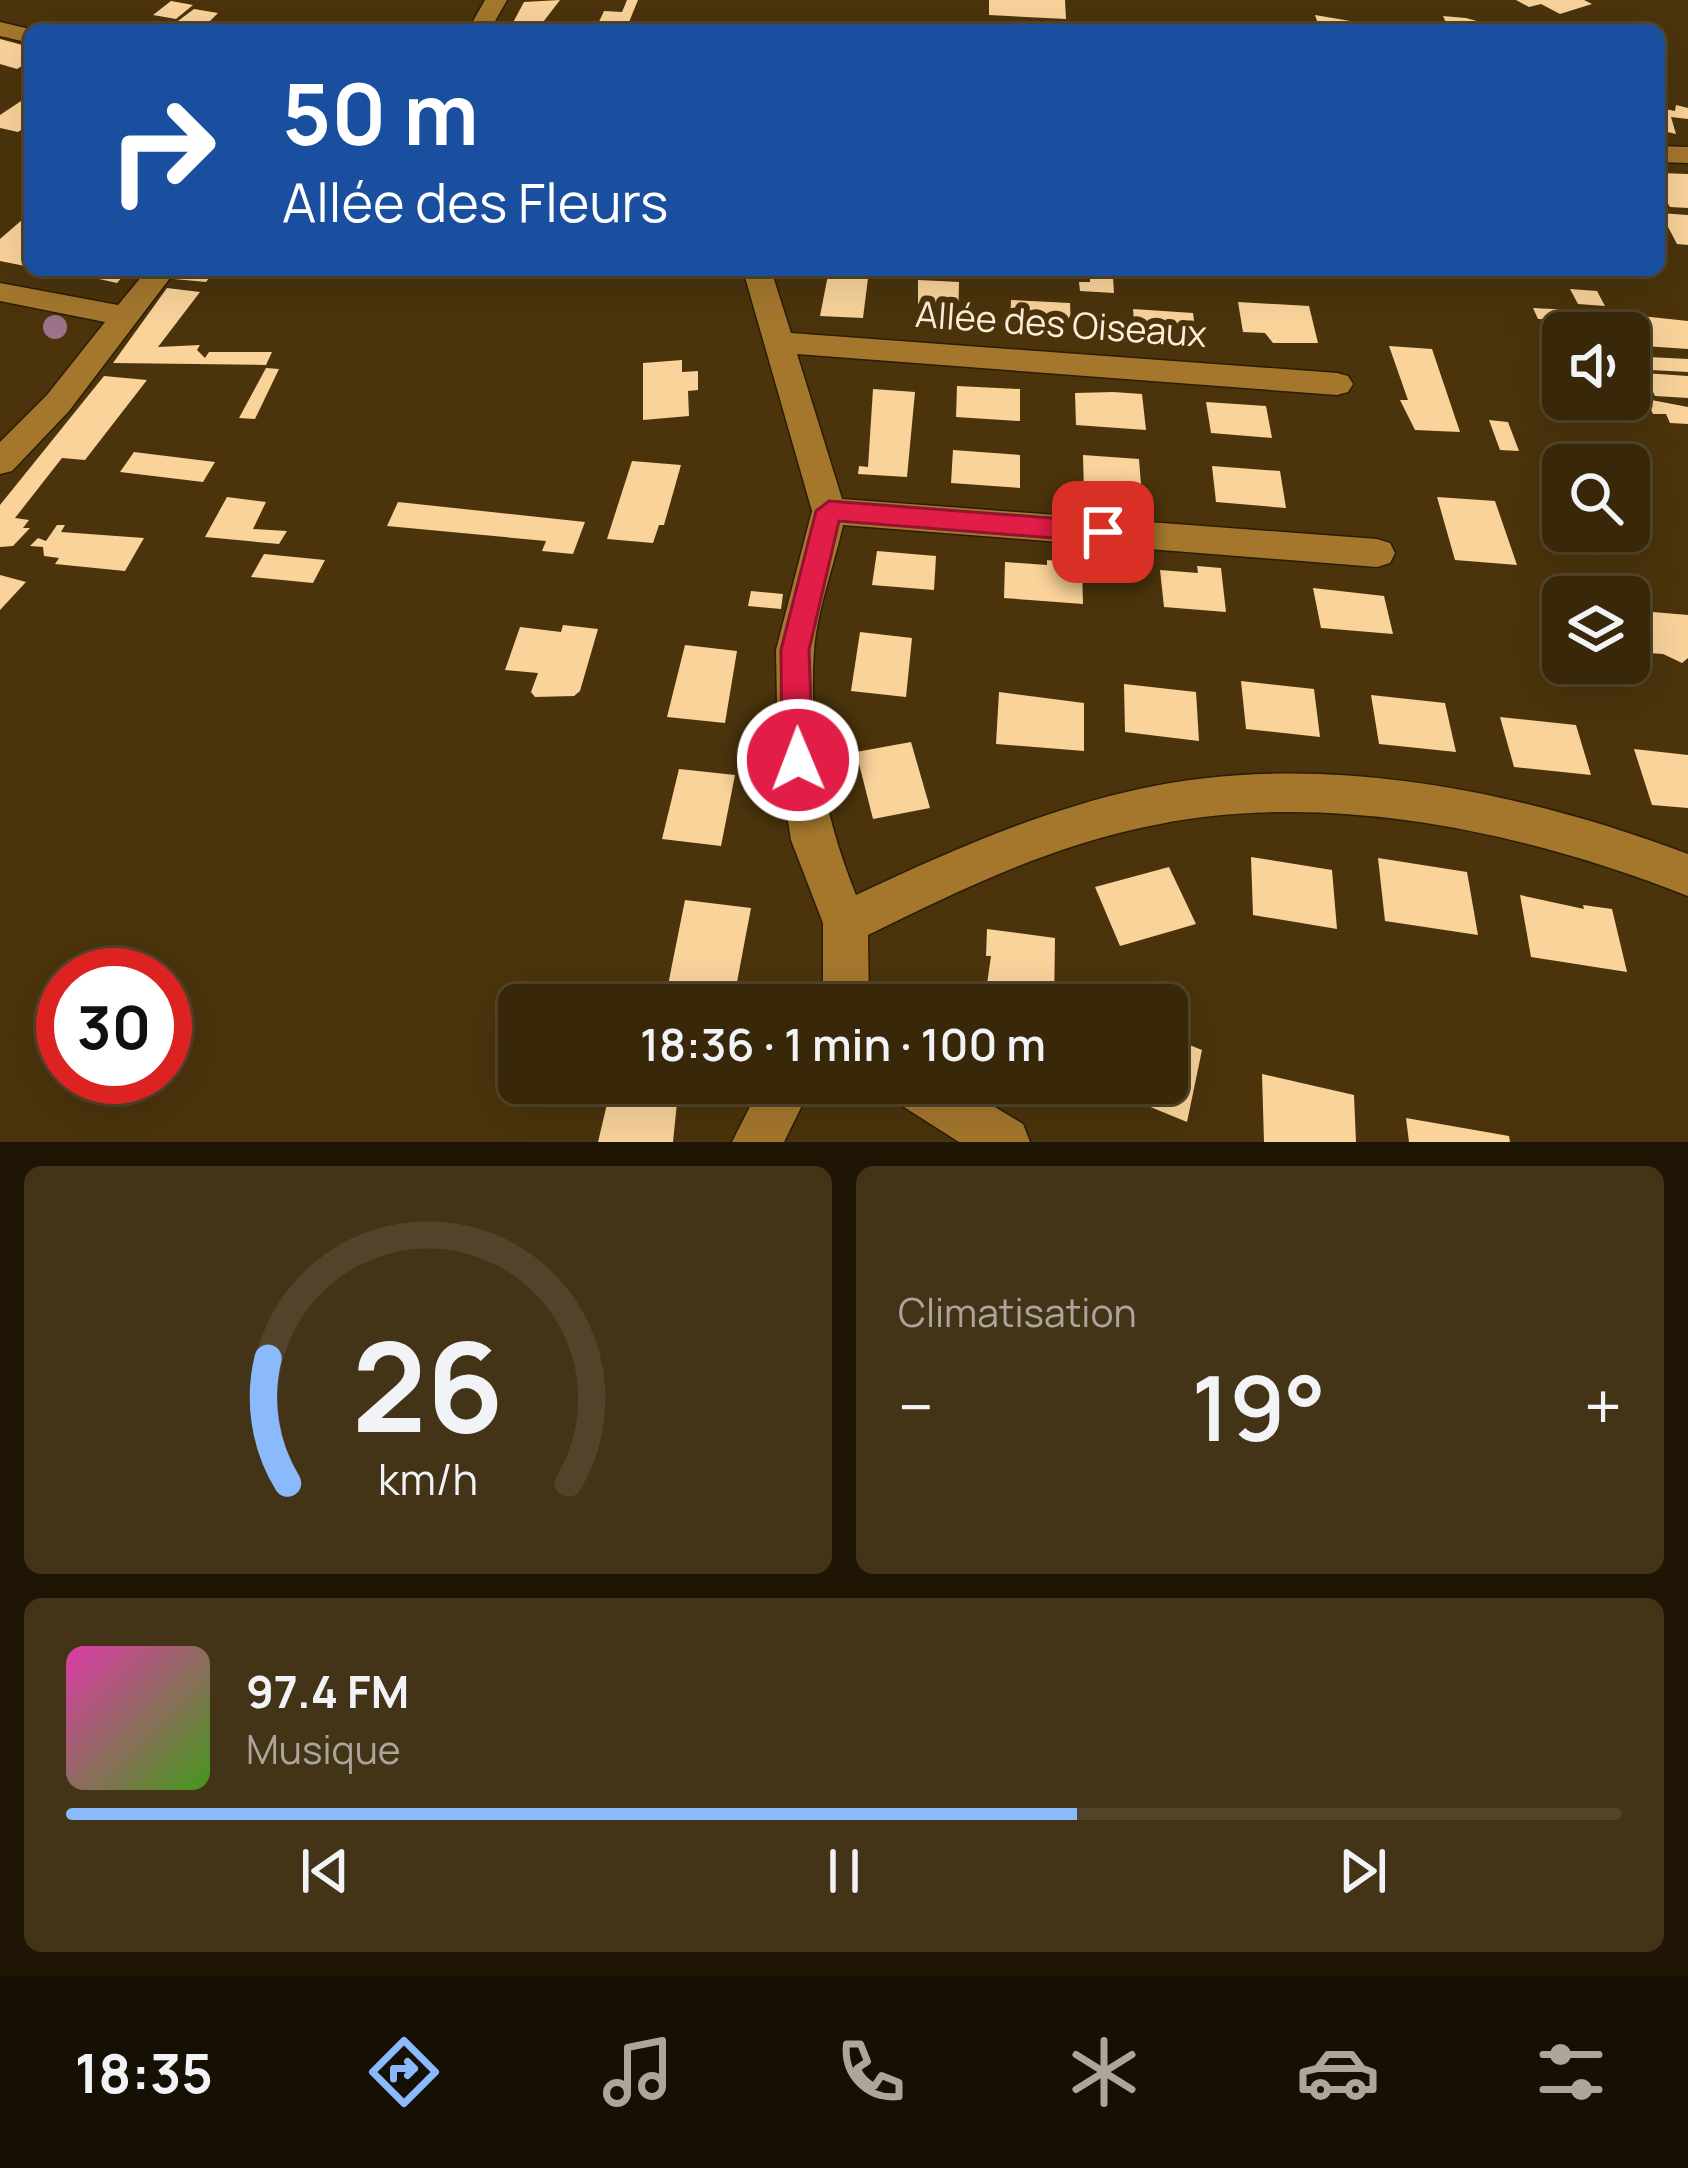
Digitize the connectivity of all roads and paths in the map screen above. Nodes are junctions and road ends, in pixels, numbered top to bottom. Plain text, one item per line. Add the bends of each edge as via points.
1 (158, 276) edge
2 (759, 276) edge
3 (0, 292) edge
4 (127, 317) junction
5 (778, 342) junction
6 (1337, 384) dead end
7 (0, 462) edge
8 (829, 511) junction
9 (1377, 553) dead end
10 (1688, 875) edge
11 (845, 923) junction
12 (846, 984) edge
13 (778, 1104) edge
14 (944, 1104) edge
15 (757, 1142) edge
16 (1005, 1142) edge

1 - 4 street
2 - 5 street
3 - 4 street
4 - 7 street
5 - 6 street, Allée des Oiseaux
5 - 8 street
8 - 9 street
8 - 11 street via 795,650 798,760 812,840
10 - 11 street via 1514,822 1376,799 1187,800 1012,848
11 - 12 street
13 - 15 street
14 - 16 street

